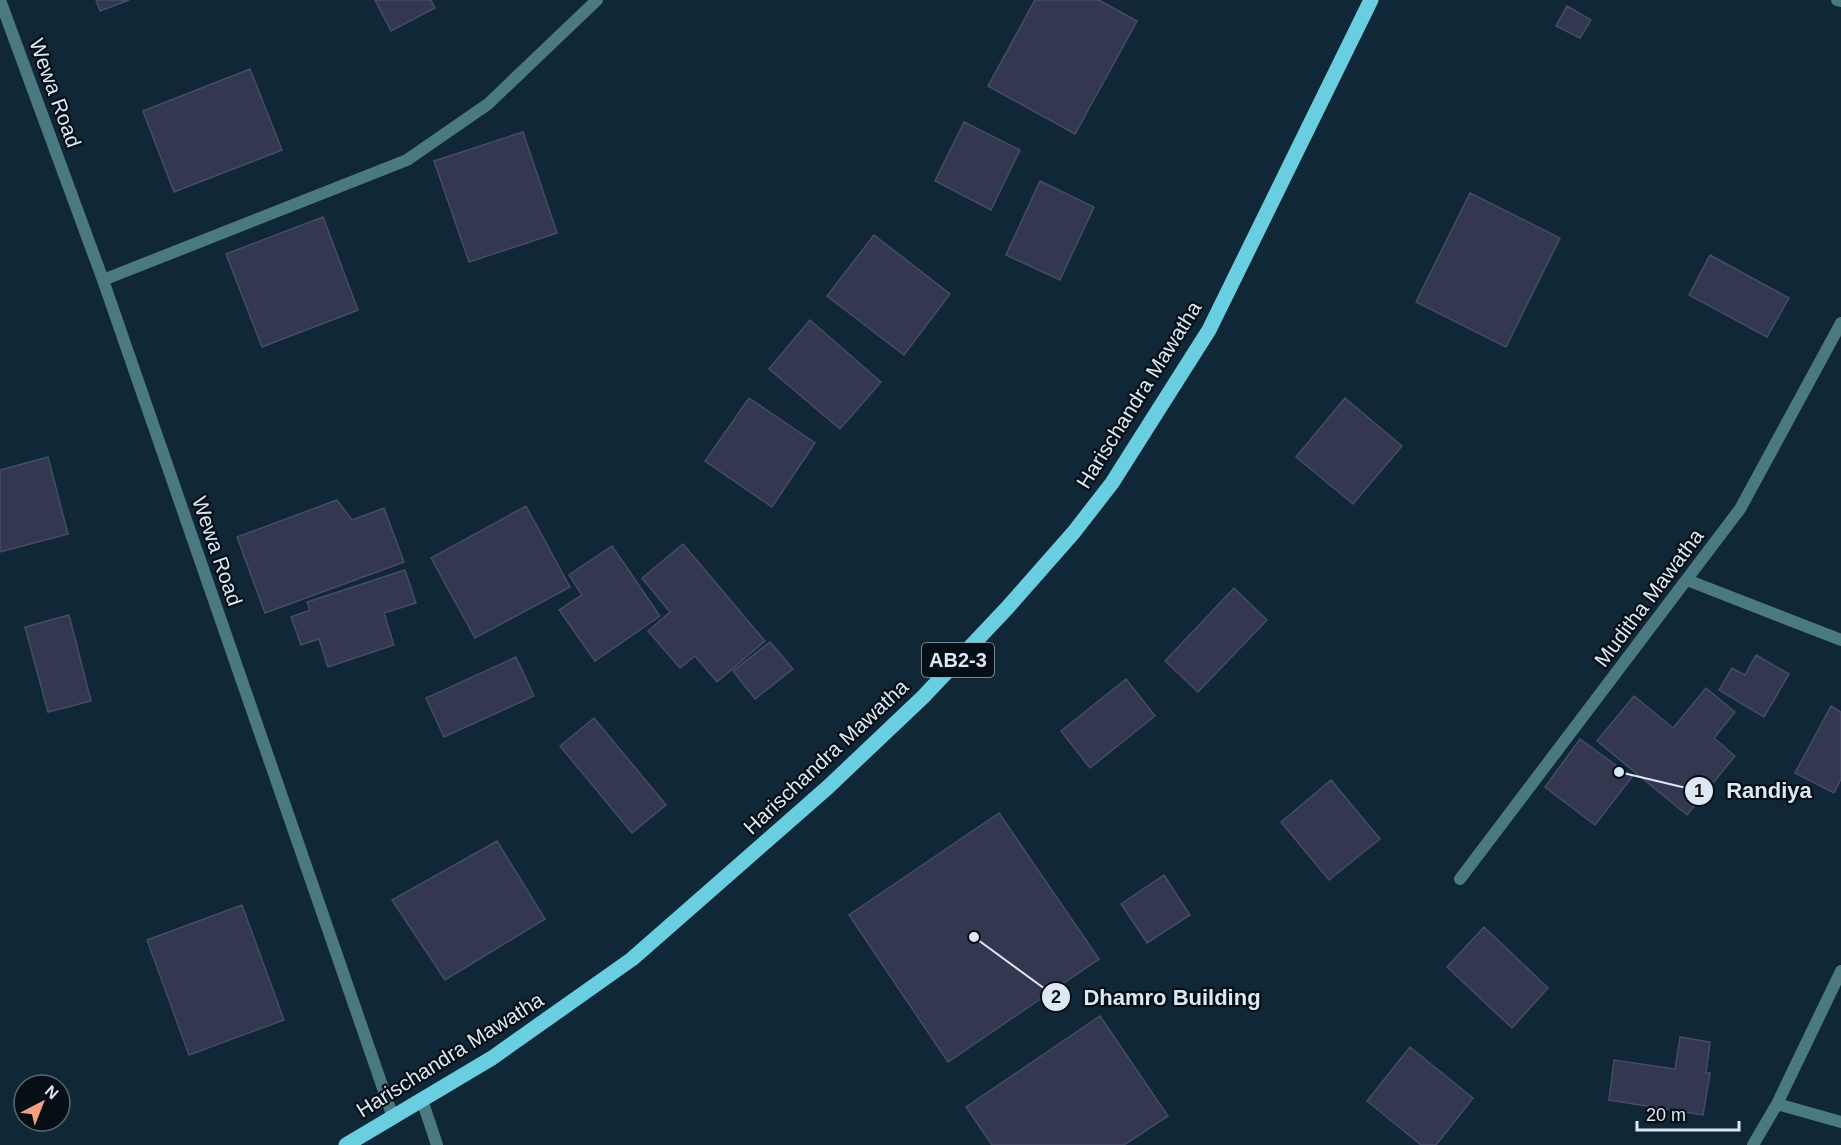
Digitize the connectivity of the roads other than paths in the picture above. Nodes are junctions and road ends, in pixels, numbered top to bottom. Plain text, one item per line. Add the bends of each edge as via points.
1 (0, 0) edge
2 (597, 0) edge
3 (1371, 0) edge
4 (103, 280) junction
5 (1841, 323) edge
6 (1687, 580) junction
7 (1841, 640) edge
8 (1460, 879) dead end
9 (1841, 970) edge
10 (422, 1100) junction
11 (1777, 1104) junction
12 (393, 1117) junction
13 (1841, 1122) edge
14 (346, 1145) edge
15 (437, 1145) edge
16 (1753, 1145) edge

1 - 4 street, Wewa Road
2 - 4 street via 488,104 407,160
3 - 10 main road, Harischandra Mawatha / AB2-3 via 1209,330 1112,483 1074,532 923,697 827,788 632,959 492,1058
4 - 12 street, Wewa Road
5 - 6 street, Muditha Mawatha via 1740,509
6 - 7 street
6 - 8 street, Muditha Mawatha
9 - 11 street
10 - 12 main road, Harischandra Mawatha / AB2-3
10 - 15 street
11 - 13 street
11 - 16 street
12 - 14 main road, Harischandra Mawatha / AB2-3

